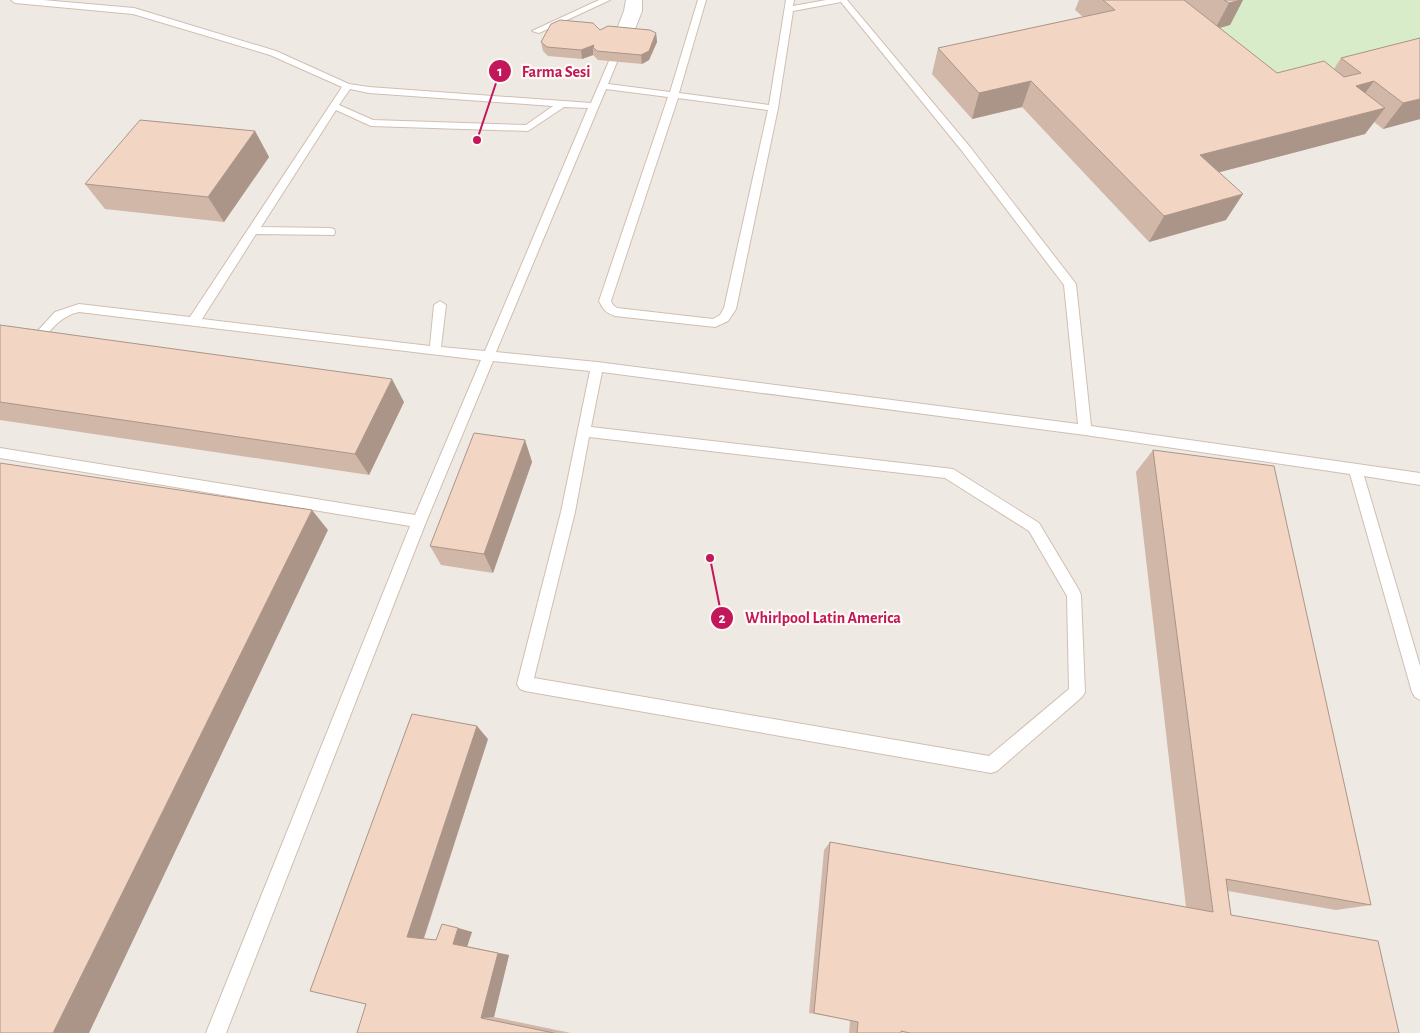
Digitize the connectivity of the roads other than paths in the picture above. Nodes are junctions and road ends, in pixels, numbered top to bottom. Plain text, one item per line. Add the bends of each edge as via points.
1 (15, 0) edge
2 (606, 0) edge
3 (634, 0) edge
4 (702, 0) edge
5 (841, 0) edge
6 (790, 5) edge
7 (536, 31) dead end
8 (619, 47) joint
9 (347, 86) junction
10 (603, 86) junction
11 (674, 95) junction
12 (562, 104) junction
13 (334, 106) junction
14 (594, 106) junction
15 (773, 108) junction
16 (254, 230) junction
17 (330, 232) dead end
18 (440, 305) dead end
19 (194, 321) junction
20 (38, 339) edge
21 (434, 351) junction
22 (489, 357) junction
23 (597, 368) junction
24 (1085, 430) junction
25 (584, 431) junction
26 (0, 453) edge
27 (1356, 471) junction
28 (1420, 479) edge
29 (419, 522) junction
30 (1420, 692) edge
31 (216, 1033) edge

1 - 9 lane via 134,11 273,52
2 - 7 lane
3 - 8 street
4 - 11 lane
5 - 6 lane
5 - 24 lane via 966,149 1070,284
6 - 15 lane
8 - 10 lane
9 - 12 lane
9 - 13 lane
10 - 11 lane
10 - 14 lane
11 - 15 lane
11 - 15 lane via 605,301 615,312 715,323 724,318 730,309
12 - 13 lane via 528,128 371,123
12 - 14 lane
13 - 16 lane
14 - 22 lane
16 - 17 lane
16 - 19 lane
18 - 21 lane
19 - 20 lane via 79,308 55,317
19 - 21 lane
21 - 22 lane
22 - 23 lane
22 - 29 lane
23 - 24 lane
23 - 25 lane
24 - 27 lane
25 - 25 lane via 948,473 1034,527 1074,595 1077,692 991,765 525,684 568,512
26 - 29 lane
27 - 28 lane
27 - 30 lane
29 - 31 lane

